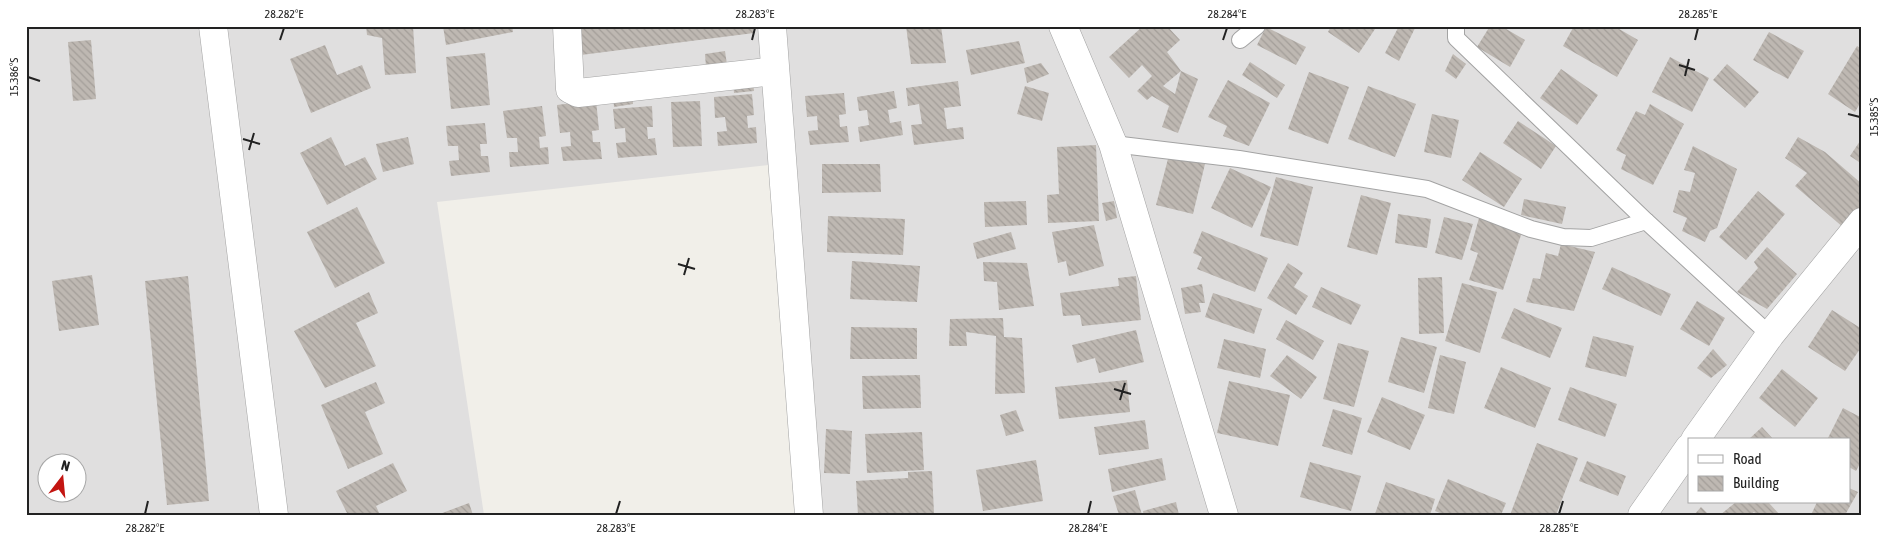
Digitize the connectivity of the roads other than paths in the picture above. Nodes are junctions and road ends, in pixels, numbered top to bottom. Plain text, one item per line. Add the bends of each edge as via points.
1 (212, 26) edge
2 (567, 26) edge
3 (772, 26) edge
4 (1063, 26) edge
5 (1257, 26) edge
6 (1456, 26) edge
7 (1240, 40) dead end
8 (775, 71) junction
9 (1113, 144) junction
10 (1646, 221) junction
11 (1862, 222) edge
12 (1770, 335) junction
13 (1696, 438) edge
14 (1688, 449) edge
15 (274, 515) edge
16 (810, 515) edge
17 (1224, 515) edge
18 (1642, 515) edge

1 - 15 street
2 - 8 street via 570,89 578,93
3 - 8 street
4 - 9 street
5 - 7 lane
6 - 10 lane via 1456,38
8 - 16 street
9 - 10 lane via 1239,159 1427,189 1531,229 1563,237 1591,238
9 - 17 street
10 - 12 lane
11 - 12 street
12 - 13 street
14 - 18 street

